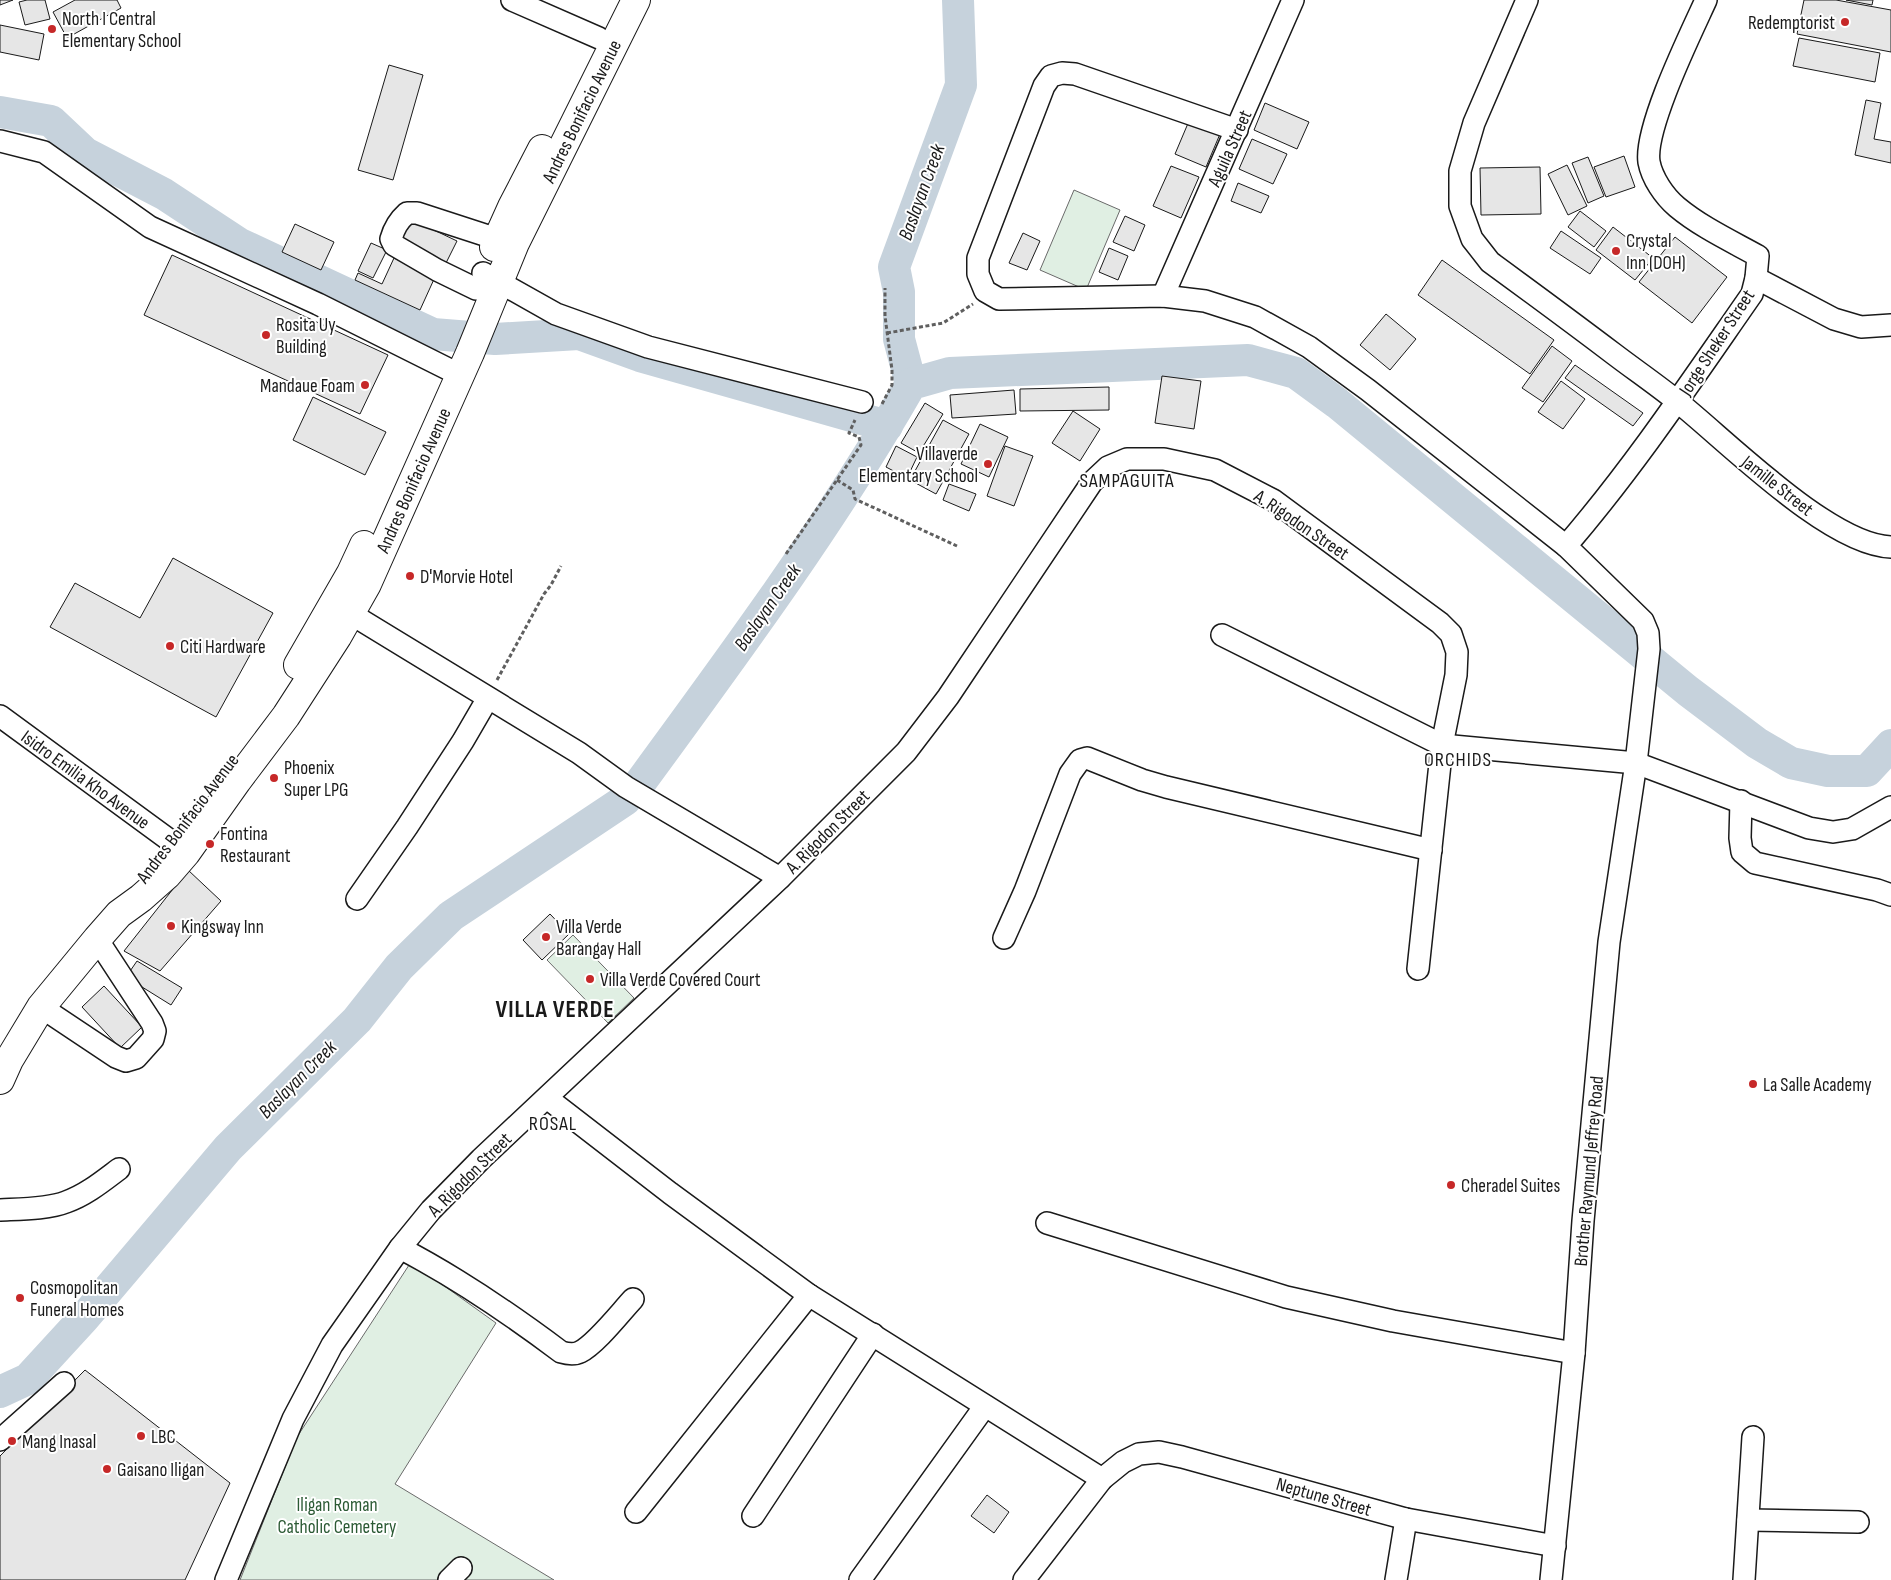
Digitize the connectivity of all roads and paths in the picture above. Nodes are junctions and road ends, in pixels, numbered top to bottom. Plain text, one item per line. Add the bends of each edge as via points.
1 (512, 0) edge
2 (617, 0) edge
3 (636, 0) edge
4 (1294, 0) edge
5 (1526, 0) edge
6 (1706, 0) edge
7 (599, 38) junction
8 (1237, 130) junction
9 (0, 141) edge
10 (497, 239) junction
11 (1756, 278) junction
12 (885, 288) dead end
13 (483, 294) junction
14 (990, 294) junction
15 (1163, 296) junction
16 (1891, 325) edge
17 (887, 333) junction
18 (456, 361) junction
19 (1677, 401) junction
20 (871, 404) joint
21 (850, 430) dead end
22 (839, 481) junction
23 (957, 546) dead end
24 (1566, 546) junction
25 (1891, 547) edge
26 (786, 554) dead end
27 (560, 566) dead end
28 (342, 609) junction
29 (1222, 635) dead end
30 (488, 698) junction
31 (0, 716) edge
32 (1442, 745) junction
33 (1636, 763) junction
34 (1741, 801) junction
35 (1891, 807) edge
36 (179, 847) junction
37 (1431, 850) junction
38 (780, 878) junction
39 (1891, 896) edge
40 (357, 899) dead end
41 (1004, 938) dead end
42 (97, 939) junction
43 (1418, 969) dead end
44 (41, 1007) junction
45 (4, 1070) edge
46 (546, 1098) junction
47 (119, 1169) dead end
48 (0, 1210) edge
49 (1047, 1223) dead end
50 (400, 1248) junction
51 (809, 1295) junction
52 (633, 1299) dead end
53 (873, 1334) junction
54 (1574, 1353) junction
55 (64, 1382) dead end
56 (985, 1406) junction
57 (1753, 1438) dead end
58 (0, 1440) edge
59 (1102, 1479) junction
60 (636, 1512) dead end
61 (753, 1516) dead end
62 (1406, 1519) junction
63 (1748, 1520) junction
64 (1858, 1522) dead end
65 (1555, 1546) junction
66 (226, 1580) edge
67 (860, 1580) edge
68 (1024, 1580) edge
69 (1396, 1580) edge
70 (1551, 1580) edge
71 (1744, 1580) edge

1 - 7 street
2 - 7 highway, Andres Bonifacio Avenue
3 - 13 highway, Andres Bonifacio Avenue via 515,243
4 - 8 street, Aguila Street
5 - 19 street, Jamille Street via 1474,123 1460,171 1460,206 1472,239 1490,262
6 - 11 street, Jorge Sheker Street via 1660,110 1651,136 1649,161 1658,186 1675,206 1758,256
7 - 10 highway, Andres Bonifacio Avenue
8 - 14 street via 1075,74 1051,76 1044,86 978,258 978,274 984,290
8 - 15 street, Aguila Street
9 - 18 street via 44,152 150,227 318,304
10 - 13 highway, Andres Bonifacio Avenue
10 - 13 street via 417,213 407,213 393,229 391,239 394,245
11 - 16 street via 1834,319 1860,327
11 - 19 street, Jorge Sheker Street via 1752,294
12 - 17 path
13 - 18 highway, Andres Bonifacio Avenue
13 - 20 street via 556,314 648,347
14 - 15 street via 998,299
14 - 17 path via 943,323
15 - 24 street via 1205,301 1255,317 1309,347
17 - 20 path via 892,385
18 - 28 highway, Andres Bonifacio Avenue via 351,573
19 - 24 street, Jorge Sheker Street
19 - 25 street, Jamille Street via 1806,508 1847,534 1878,546
21 - 22 path via 849,433 859,437 862,445
22 - 23 path via 853,490 855,499
22 - 26 path
24 - 33 street, Brother Raymund Jeffrey Road via 1643,621 1648,634
27 - 30 path
28 - 30 street
28 - 36 highway, Andres Bonifacio Avenue via 297,666 186,824
29 - 32 street
30 - 38 street via 579,753 626,787
30 - 40 street via 407,827
31 - 36 street, Isidro Emilia Kho Avenue
32 - 33 street
32 - 37 street, A. Rigodon Street
32 - 38 street, A. Rigodon Street via 1458,652 1440,622 1265,496 1215,470 1164,459 1127,459 1108,467 1092,482 948,697 906,752
33 - 34 street
33 - 54 street, Brother Raymund Jeffrey Road via 1609,942
34 - 35 street via 1809,828 1833,832 1852,829
34 - 39 street via 1742,852 1755,863 1877,890
36 - 42 highway, Andres Bonifacio Avenue via 167,875 119,914
37 - 41 street via 1166,787 1087,758 1080,760 1070,774
37 - 43 street, A. Rigodon Street
38 - 46 street, A. Rigodon Street
42 - 44 highway, Andres Bonifacio Avenue
42 - 44 street via 152,1022 153,1039 136,1058 126,1061
44 - 45 highway, Andres Bonifacio Avenue
46 - 50 street, A. Rigodon Street via 431,1210
46 - 51 street
47 - 48 street via 94,1188 65,1203
49 - 54 street via 1286,1297 1393,1321
50 - 52 street via 486,1297 562,1352 570,1354 579,1353 589,1346
50 - 66 street, A. Rigodon Street via 332,1345 293,1420
51 - 53 street
51 - 60 street
53 - 56 street
53 - 61 street
54 - 65 street, Brother Raymund Jeffrey Road
55 - 58 street
56 - 59 street
56 - 67 street
57 - 63 street
59 - 62 street, Neptune Street via 1139,1454 1159,1452
59 - 68 street, Neptune Street
62 - 65 street, Neptune Street
62 - 69 street
63 - 64 street
63 - 71 street
65 - 70 street, Brother Raymund Jeffrey Road

